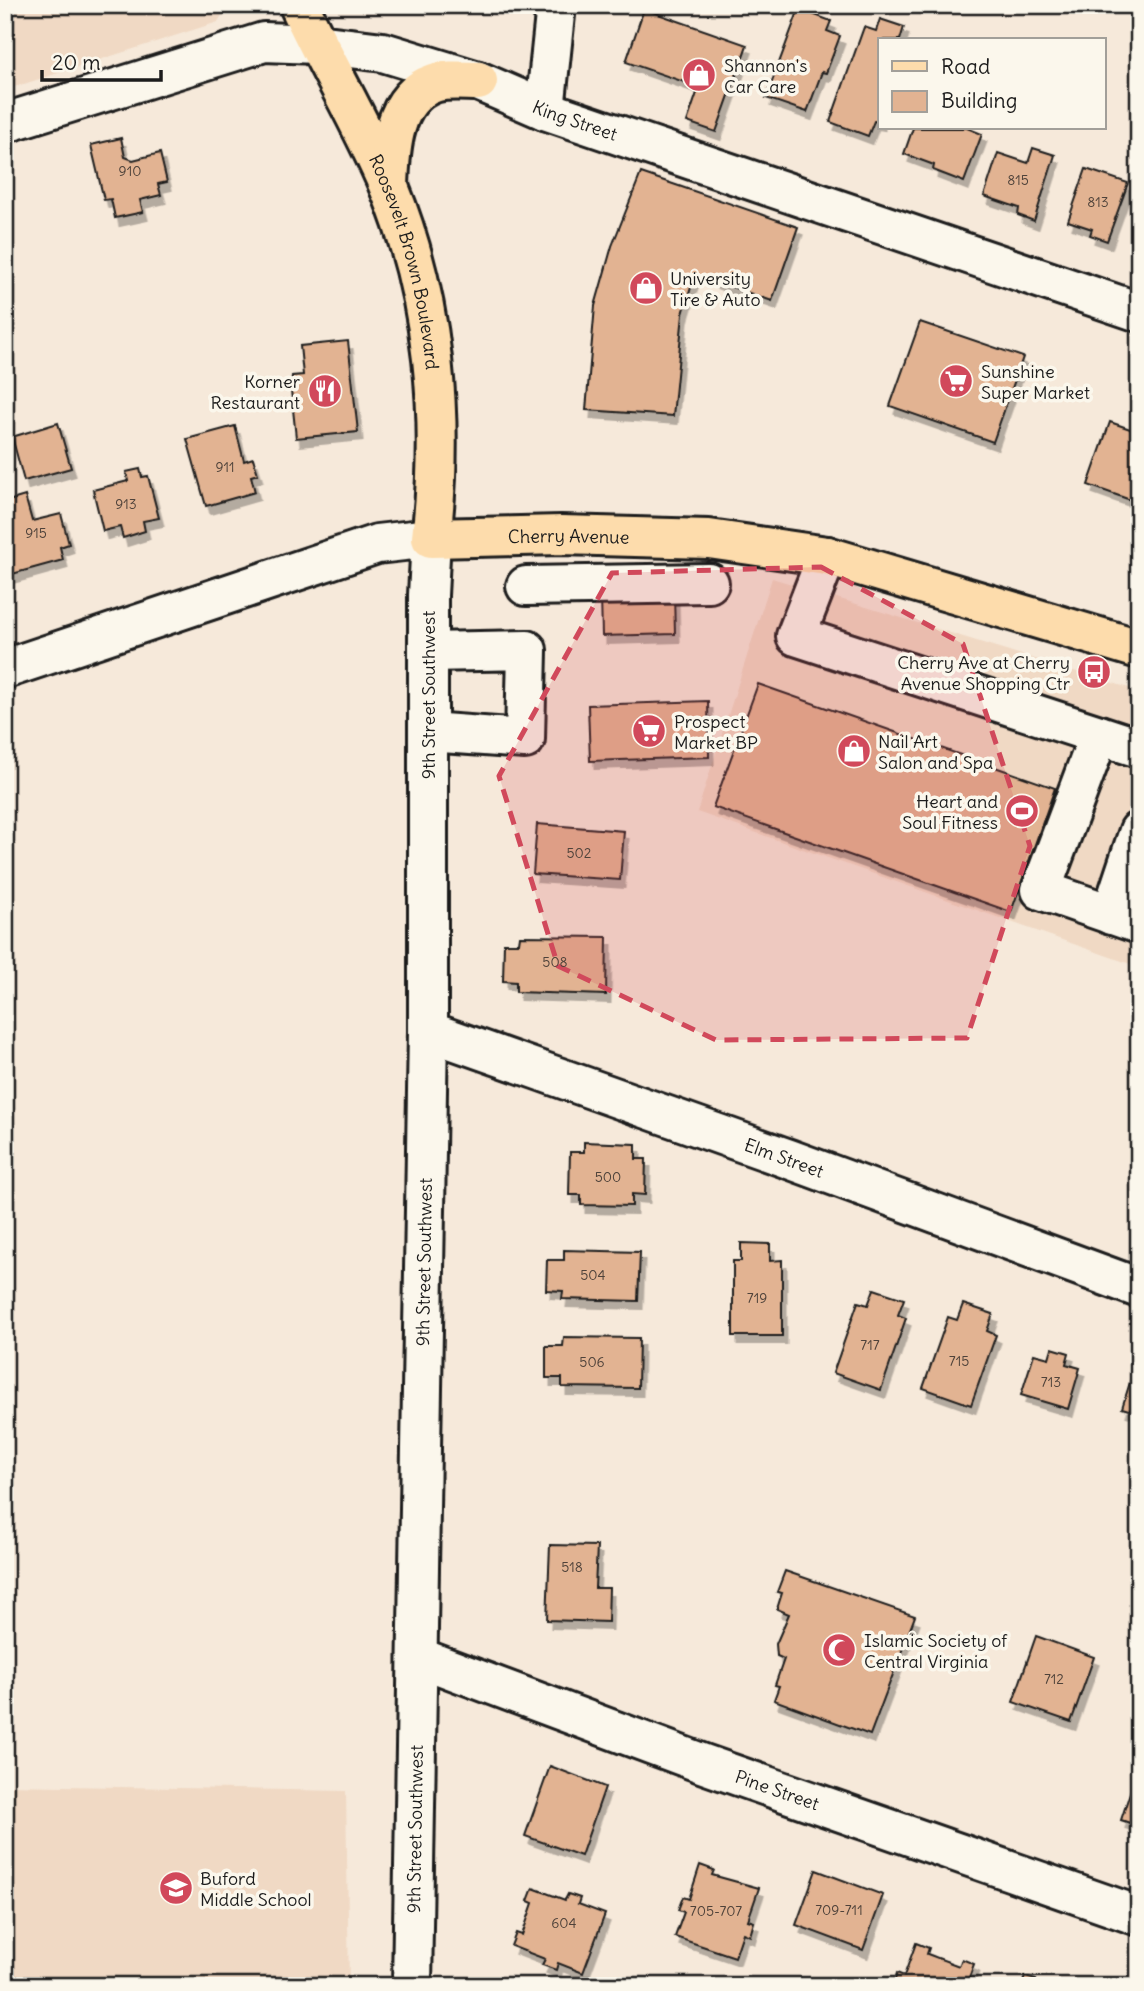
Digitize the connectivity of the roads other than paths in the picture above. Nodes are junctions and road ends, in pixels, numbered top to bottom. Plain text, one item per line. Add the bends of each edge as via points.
1 (299, 5) edge
2 (556, 5) edge
3 (317, 44) junction
4 (478, 81) junction
5 (545, 110) junction
6 (5, 123) edge
7 (389, 187) junction
8 (1139, 312) edge
9 (431, 538) junction
10 (827, 556) junction
11 (709, 583) dead end
12 (526, 586) dead end
13 (1139, 649) edge
14 (428, 652) junction
15 (5, 669) edge
16 (428, 732) junction
17 (1099, 735) junction
18 (1139, 748) edge
19 (1139, 831) edge
20 (1125, 919) edge
21 (428, 1031) junction
22 (1139, 1287) edge
23 (418, 1657) junction
24 (1139, 1916) edge
25 (412, 1986) edge

1 - 3 main road, Roosevelt Brown Boulevard
2 - 5 street
3 - 4 street, King Street via 383,52
3 - 6 street, King Street via 264,43
3 - 7 main road, Roosevelt Brown Boulevard
4 - 5 street, King Street
4 - 7 main road via 434,82 406,104 390,141
5 - 8 street, King Street
7 - 9 main road, Roosevelt Brown Boulevard via 418,283 434,370 438,483
9 - 10 main road, Cherry Avenue via 709,539
9 - 14 street, 9th Street Southwest
9 - 15 street, Cherry Avenue via 377,544
10 - 13 main road, Cherry Avenue
10 - 17 street via 796,635
11 - 12 street
14 - 16 street, 9th Street Southwest
14 - 16 street via 527,650 525,739
16 - 21 street, 9th Street Southwest
17 - 18 street
17 - 20 street via 1041,890
19 - 20 street
21 - 22 street, Elm Street
21 - 23 street, 9th Street Southwest
23 - 24 street, Pine Street via 704,1764
23 - 25 street, 9th Street Southwest

